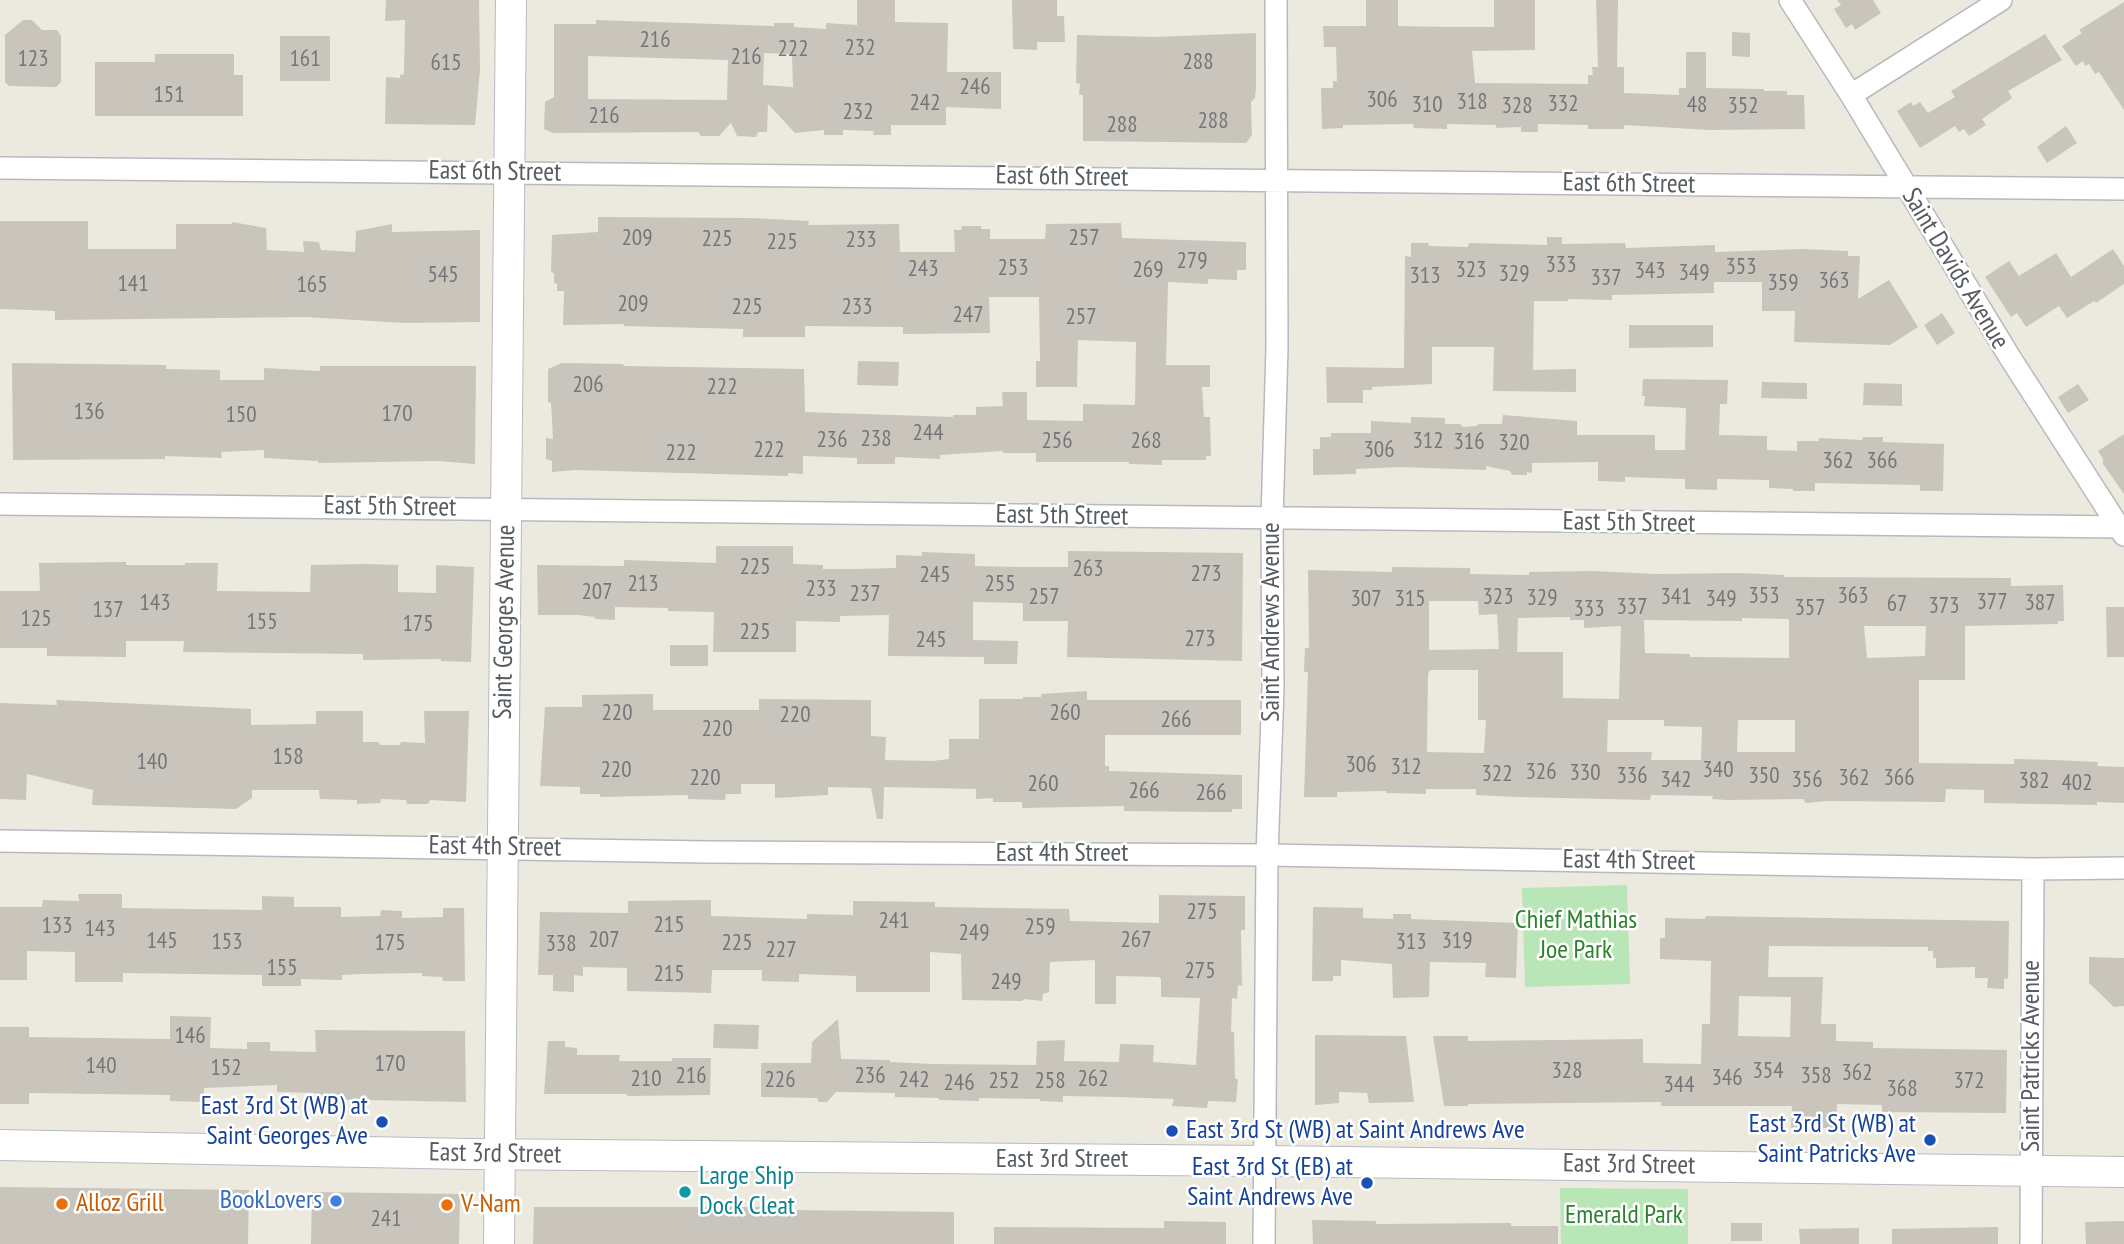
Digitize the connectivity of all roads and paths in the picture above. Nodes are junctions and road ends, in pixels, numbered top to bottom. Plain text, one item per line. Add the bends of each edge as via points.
1 (511, 0) edge
2 (1276, 0) edge
3 (1790, 0) edge
4 (2001, 0) edge
5 (1851, 95) junction
6 (0, 168) edge
7 (510, 172) junction
8 (1276, 180) junction
9 (1906, 187) junction
10 (2124, 190) edge
11 (0, 503) edge
12 (506, 509) junction
13 (1272, 519) junction
14 (2122, 530) edge
15 (0, 841) edge
16 (503, 847) junction
17 (1267, 855) junction
18 (2124, 868) edge
19 (2034, 869) junction
20 (0, 1145) edge
21 (499, 1155) junction
22 (1264, 1161) junction
23 (2031, 1172) junction
24 (2124, 1172) edge
25 (499, 1244) edge
26 (1264, 1244) edge
27 (2031, 1244) edge

1 - 7 street, Saint Georges Avenue
2 - 8 street, Saint Andrews Avenue
3 - 5 street, Saint Davids Avenue
4 - 5 street
5 - 9 street, Saint Davids Avenue
6 - 7 street, East 6th Street
7 - 8 street, East 6th Street
7 - 12 street, Saint Georges Avenue
8 - 9 street, East 6th Street
8 - 13 street, Saint Andrews Avenue
9 - 10 street, East 6th Street
9 - 14 street, Saint Davids Avenue
11 - 12 street, East 5th Street
12 - 13 street, East 5th Street
12 - 16 street, Saint Georges Avenue
13 - 14 street, East 5th Street
13 - 17 street, Saint Andrews Avenue via 1273,688
15 - 16 street, East 4th Street
16 - 17 street, East 4th Street
16 - 21 street, Saint Georges Avenue
17 - 19 street, East 4th Street
17 - 22 street, Saint Andrews Avenue
18 - 19 street, East 4th Street
19 - 23 street, Saint Patricks Avenue
20 - 21 street, East 3rd Street
21 - 22 street, East 3rd Street
21 - 25 street, Saint Georges Avenue
22 - 23 street, East 3rd Street
22 - 26 street, Saint Andrews Avenue
23 - 24 street, East 3rd Street
23 - 27 street, Saint Patricks Avenue

